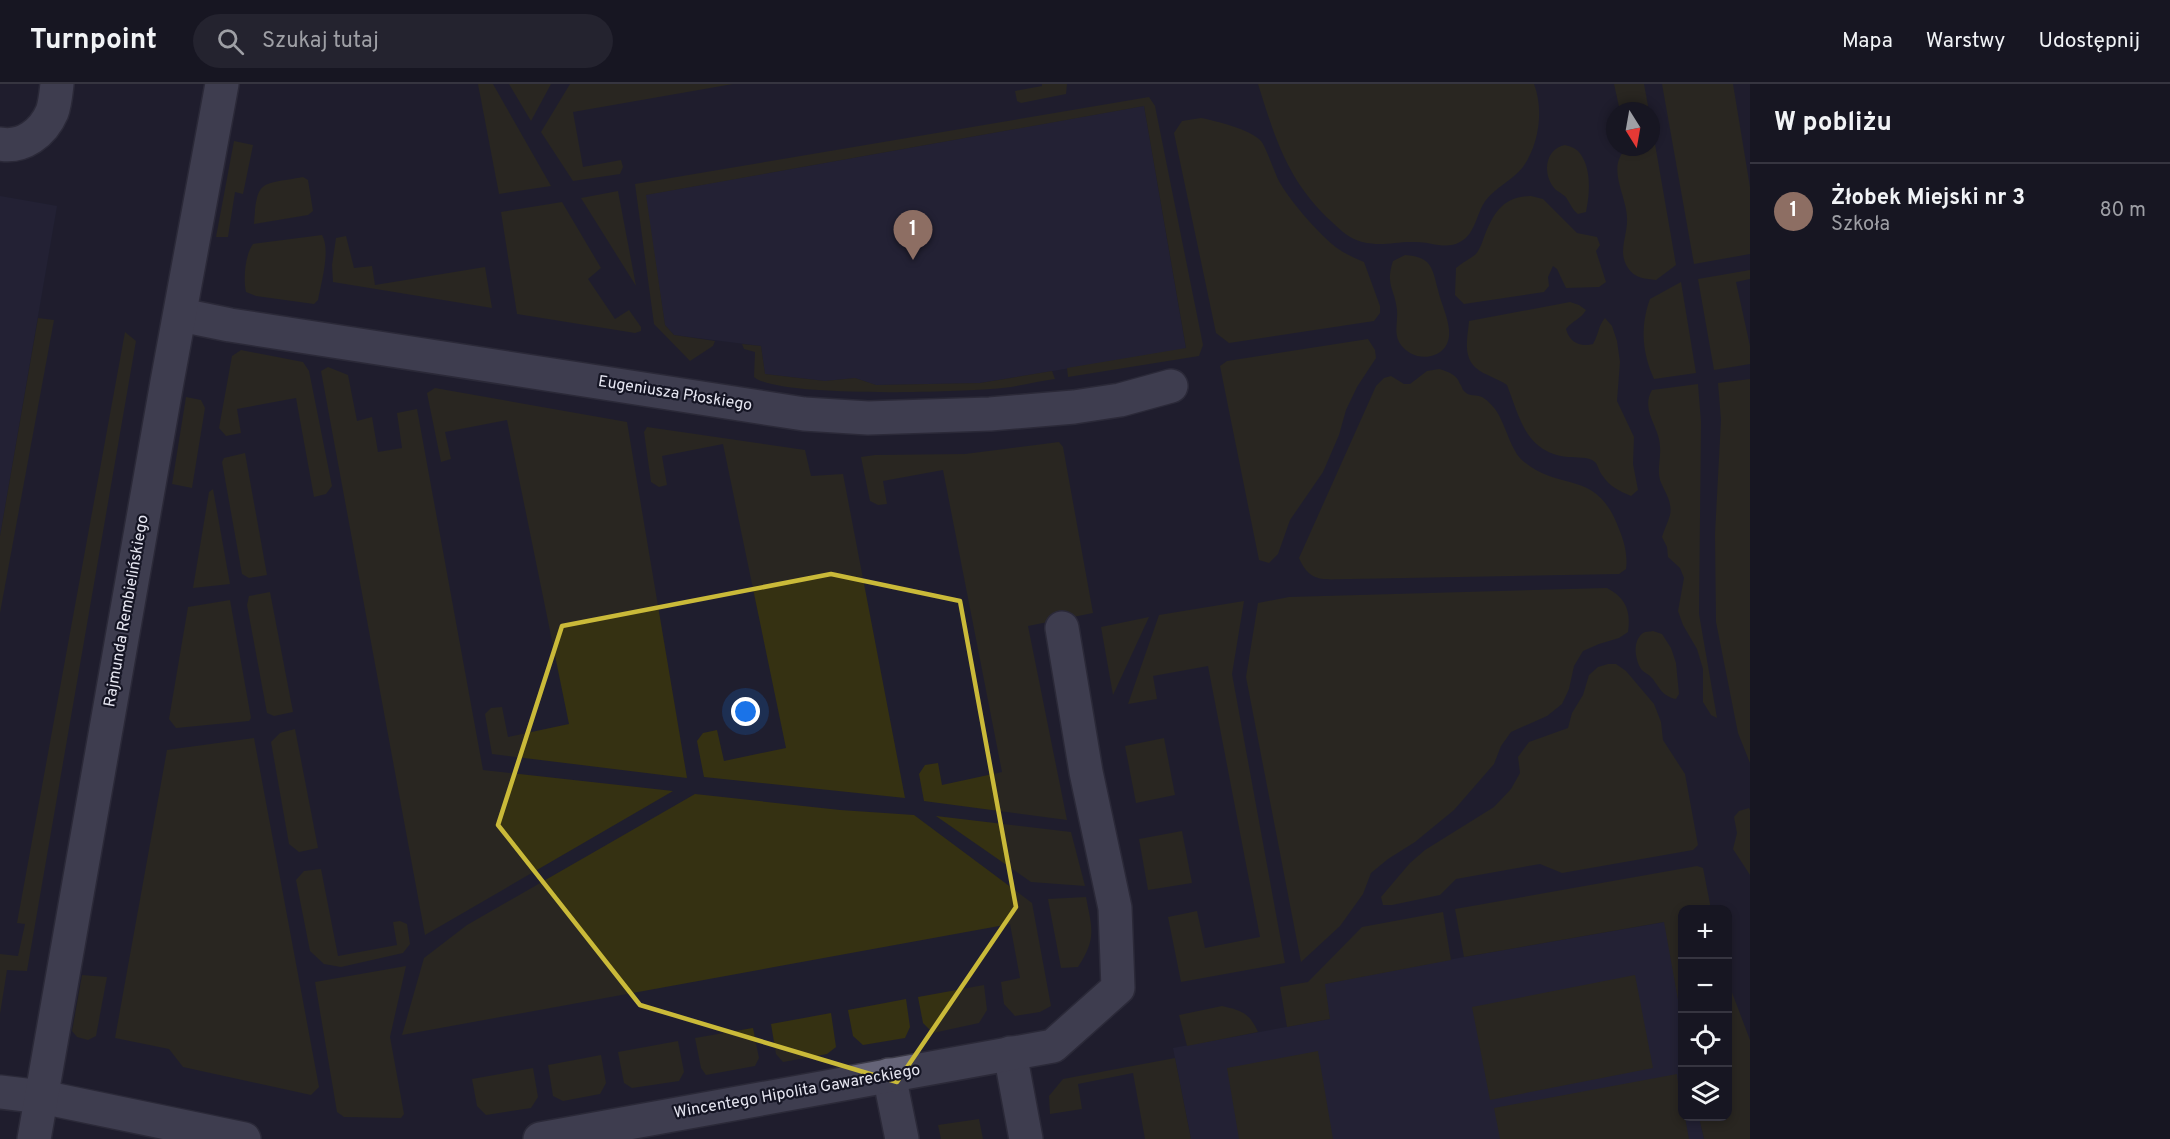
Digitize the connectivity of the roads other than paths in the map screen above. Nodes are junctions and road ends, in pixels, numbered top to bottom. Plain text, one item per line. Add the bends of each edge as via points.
1 (57, 84) edge
2 (222, 84) edge
3 (0, 144) edge
4 (181, 315) junction
5 (1171, 386) dead end
6 (1062, 628) dead end
7 (1010, 1053) junction
8 (889, 1075) junction
9 (0, 1092) edge
10 (42, 1097) junction
11 (34, 1139) edge
12 (244, 1139) edge
13 (540, 1139) edge
14 (902, 1139) edge
15 (1026, 1139) edge

1 - 3 street via 52,111 34,137 19,144
2 - 4 street, Rajmunda Rembielińskiego
4 - 5 street, Eugeniusza Płoskiego via 815,415 879,418 990,414 1120,400
4 - 10 street, Rajmunda Rembielińskiego
6 - 7 street, Wincentego Hipolita Gawareckiego via 1086,772 1115,908 1118,988 1053,1046
7 - 8 street, Wincentego Hipolita Gawareckiego
7 - 15 street
8 - 13 street, Wincentego Hipolita Gawareckiego
8 - 14 street
9 - 10 street
10 - 11 street, Rajmunda Rembielińskiego
10 - 12 street

